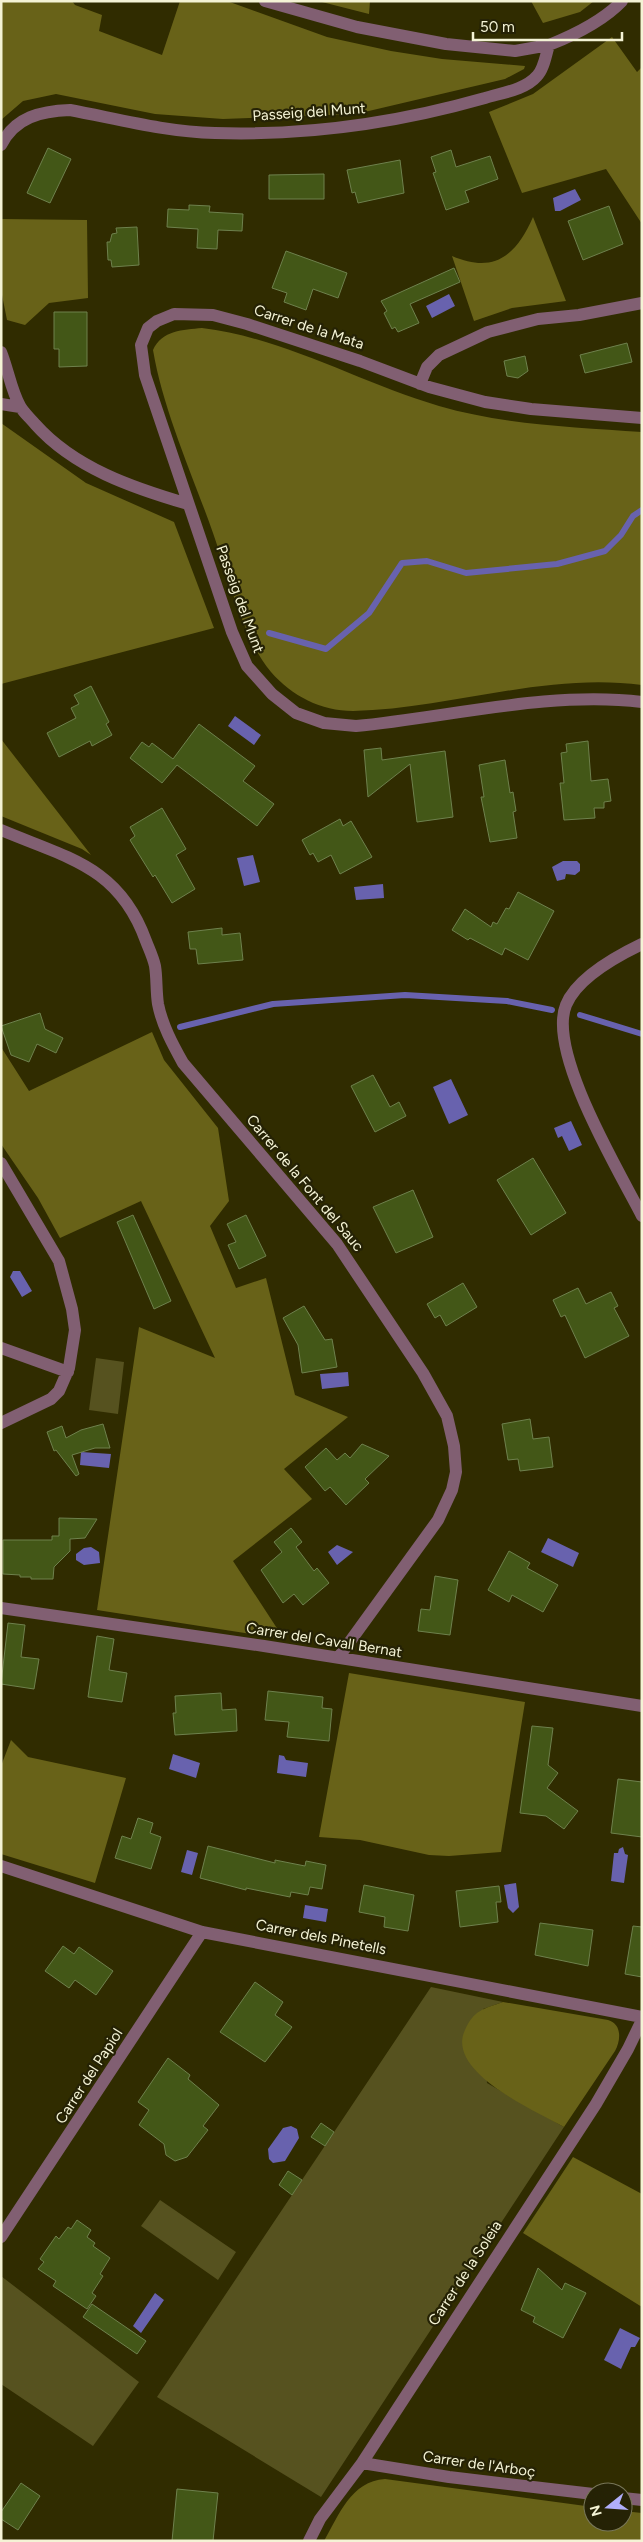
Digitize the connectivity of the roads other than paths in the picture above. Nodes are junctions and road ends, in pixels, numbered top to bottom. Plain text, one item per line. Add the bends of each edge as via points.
1 (265, 1) edge
2 (622, 1) edge
3 (549, 45) junction
4 (1, 145) edge
5 (642, 303) edge
6 (1, 352) edge
7 (420, 384) junction
8 (1, 404) edge
9 (20, 407) junction
10 (642, 418) edge
11 (188, 504) junction
12 (642, 702) edge
13 (1, 830) edge
14 (642, 944) edge
15 (1, 1164) edge
16 (642, 1216) edge
17 (1, 1348) edge
18 (68, 1372) junction
19 (1, 1423) edge
20 (1, 1608) edge
21 (338, 1658) junction
22 (642, 1706) edge
23 (1, 1866) edge
24 (202, 1932) junction
25 (642, 2019) edge
26 (1, 2237) edge
27 (362, 2463) junction
28 (583, 2493) edge
29 (309, 2541) edge

1 - 3 street via 357,27 446,44 515,51
2 - 3 street via 585,28
3 - 4 street, Passeig del Munt via 537,76 516,89 385,122 344,128 216,133 174,130 70,110 52,111 30,116 16,124
5 - 7 street via 538,319 488,332 439,355 427,367
6 - 9 street
7 - 10 street, Carrer de la Mata via 485,402
7 - 11 street, Carrer de la Mata via 247,324 213,316 174,314 157,321 148,328 140,345 145,375
8 - 9 street
9 - 11 street via 41,431 86,464 113,479
11 - 12 street, Passeig del Munt via 247,666 272,694 296,713 324,724 356,726 551,700
13 - 21 street, Carrer de la Font del Sauc via 77,861 99,874 121,894 138,918 154,966 158,1004 169,1039 183,1063 337,1244 423,1373 447,1416 456,1472 452,1490 438,1520
14 - 16 street via 601,967 580,986 566,1004 562,1026 575,1078
15 - 18 street via 59,1262 75,1330
17 - 18 street
18 - 19 street via 59,1391 51,1399
20 - 21 street, Carrer del Cavall Bernat
21 - 22 street, Carrer del Cavall Bernat
23 - 24 street, Carrer dels Pinetells
24 - 25 street, Carrer dels Pinetells
24 - 26 street, Carrer del Papiol
25 - 27 street, Carrer de la Soleia via 596,2104
27 - 28 street, Carrer de l'Arboç
27 - 29 street, Carrer de la Soleia via 320,2519

